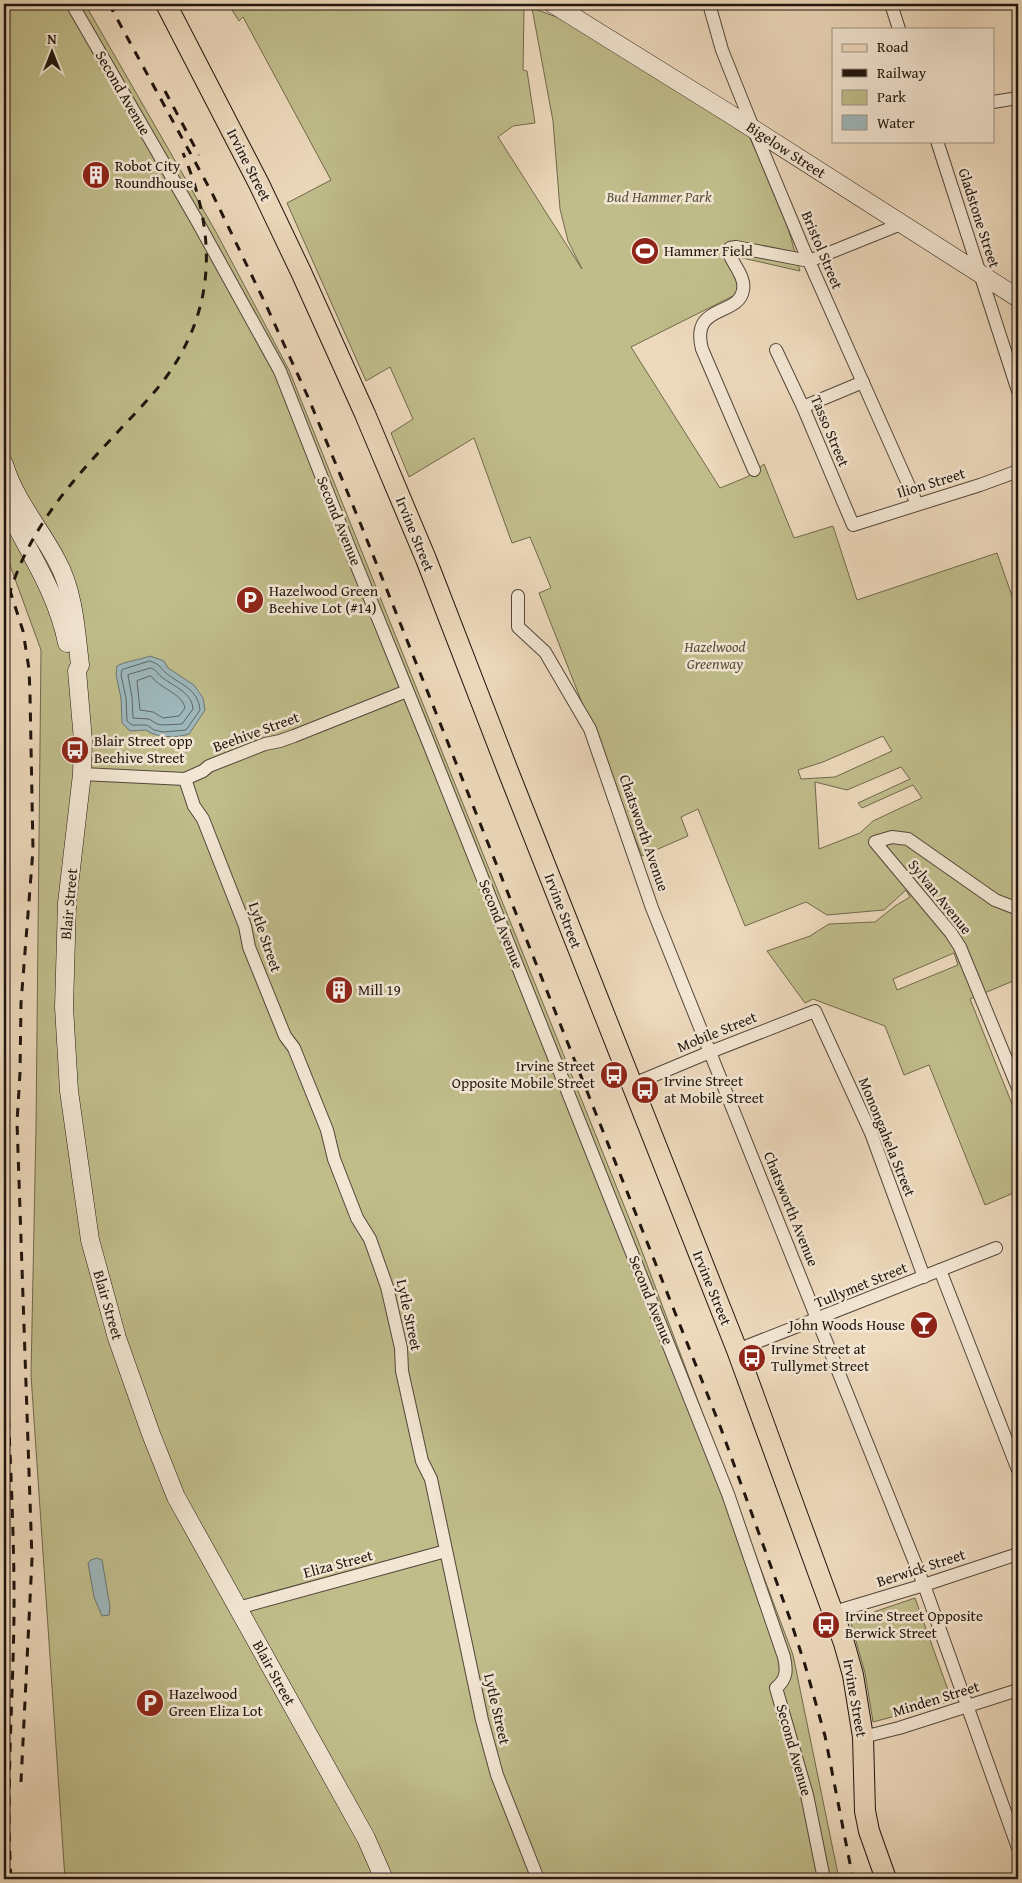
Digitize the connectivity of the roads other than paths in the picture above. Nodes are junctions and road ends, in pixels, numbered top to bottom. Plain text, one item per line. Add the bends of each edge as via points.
1 (72, 4) edge
2 (166, 4) edge
3 (553, 4) edge
4 (709, 4) edge
5 (891, 4) edge
6 (899, 28) edge
7 (1018, 98) edge
8 (994, 102) edge
9 (754, 130) junction
10 (937, 142) edge
11 (901, 224) junction
12 (809, 261) junction
13 (981, 275) junction
14 (1018, 298) edge
15 (776, 350) dead end
16 (863, 382) junction
17 (1018, 391) edge
18 (803, 407) junction
19 (4, 464) edge
20 (754, 470) dead end
21 (1018, 471) edge
22 (4, 502) edge
23 (916, 504) junction
24 (852, 525) joint
25 (518, 596) dead end
26 (77, 671) junction
27 (407, 690) junction
28 (82, 774) junction
29 (185, 780) junction
30 (1018, 909) edge
31 (815, 1011) joint
32 (710, 1052) junction
33 (631, 1085) junction
34 (1018, 1088) edge
35 (996, 1248) dead end
36 (940, 1270) junction
37 (924, 1277) junction
38 (818, 1319) junction
39 (737, 1350) junction
40 (1018, 1470) edge
41 (446, 1551) junction
42 (1018, 1554) edge
43 (924, 1585) junction
44 (238, 1608) junction
45 (834, 1612) junction
46 (1018, 1690) edge
47 (968, 1706) junction
48 (863, 1737) junction
49 (1018, 1848) edge
50 (384, 1879) edge
51 (538, 1879) edge
52 (824, 1879) edge
53 (886, 1879) edge

1 - 27 street, Second Avenue via 280,371
2 - 33 main road, Irvine Street via 272,211 365,414 426,559
3 - 9 street, Bigelow Street
4 - 9 street, Bristol Street via 722,50
5 - 6 street
7 - 8 street
9 - 11 street, Bigelow Street
9 - 12 street, Bristol Street
10 - 13 street, Gladstone Street
11 - 12 street
11 - 13 street, Bigelow Street
12 - 16 street, Bristol Street
12 - 20 street via 730,248 728,251 743,281 743,290 739,300 705,319 699,336
13 - 14 street, Bigelow Street
13 - 17 street, Gladstone Street
15 - 18 street, Tasso Street
16 - 18 street
16 - 23 street, Bristol Street
18 - 24 street, Tasso Street
19 - 26 street, Blair Street via 14,491 64,576 70,595 80,665
21 - 23 street, Ilion Street
22 - 26 street, Blair Street via 59,610
23 - 24 street, Ilion Street
25 - 32 street, Chatsworth Avenue via 518,628 544,652 590,729 652,908
26 - 28 street, Blair Street via 83,740
27 - 29 street, Beehive Street via 280,742 264,744 209,766
27 - 52 street, Second Avenue via 728,1494 784,1657 786,1676 776,1688 807,1795
28 - 29 street
28 - 44 street, Blair Street via 67,903 64,1007 69,1091 90,1240 117,1338 162,1465 176,1497
29 - 41 street, Lytle Street via 387,1287 409,1403 422,1461 431,1479
30 - 34 street, Sylvan Avenue via 995,900 908,839 892,837 875,842 960,946
31 - 32 street, Mobile Street
31 - 37 street, Monongahela Street via 871,1133
32 - 33 street, Mobile Street
32 - 38 street, Chatsworth Avenue
33 - 39 main road, Irvine Street
35 - 36 street, Tullymet Street
36 - 37 street, Tullymet Street
36 - 40 street
37 - 38 street, Tullymet Street
38 - 39 street, Tullymet Street
38 - 43 street, Chatsworth Avenue
39 - 45 main road, Irvine Street
41 - 44 street, Eliza Street
41 - 51 street, Lytle Street via 497,1775
42 - 43 street, Berwick Street
43 - 45 street, Berwick Street
43 - 47 street, Chatsworth Avenue
44 - 50 street, Blair Street via 366,1838
45 - 48 main road, Irvine Street via 853,1675
46 - 47 street, Minden Street
47 - 48 street, Minden Street
47 - 49 street, Chatsworth Avenue
48 - 53 main road, Irvine Street via 866,1811 874,1848

